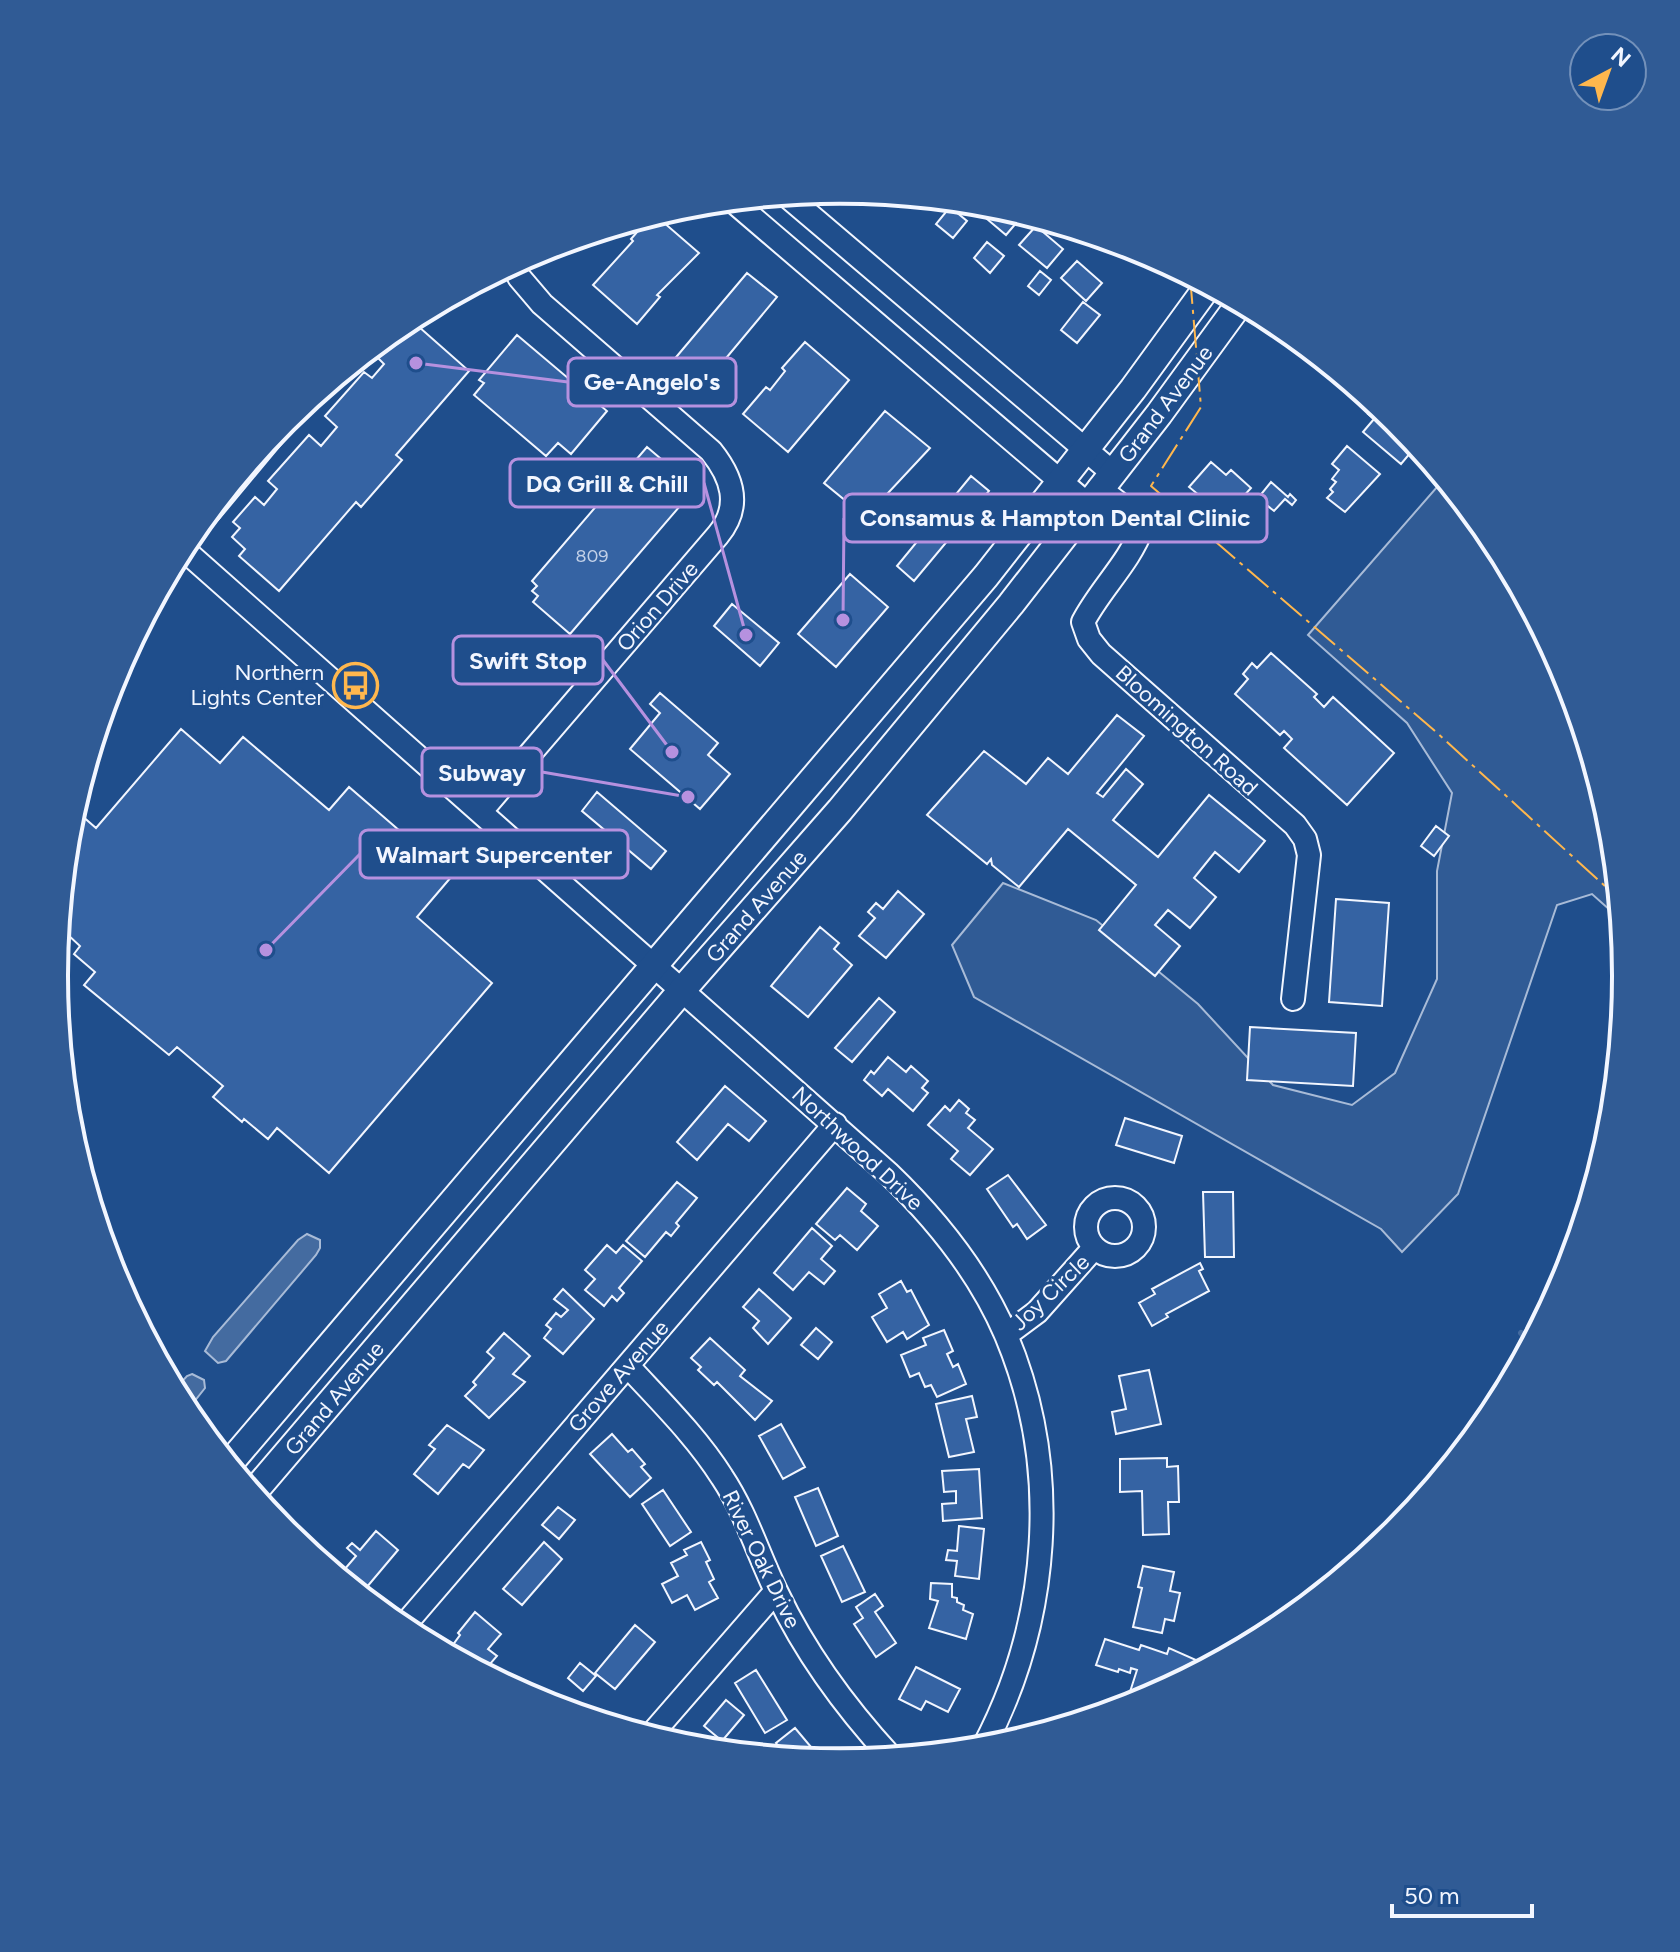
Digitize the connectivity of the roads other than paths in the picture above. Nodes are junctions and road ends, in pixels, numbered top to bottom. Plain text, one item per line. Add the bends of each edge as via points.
1 (799, 206) edge
2 (744, 211) edge
3 (518, 275) edge
4 (1202, 295) edge
5 (1233, 312) edge
6 (1086, 449) junction
7 (1060, 482) junction
8 (1100, 488) junction
9 (192, 557) edge
10 (481, 811) junction
11 (655, 964) junction
12 (683, 989) junction
13 (1293, 999) dead end
14 (835, 1124) junction
15 (1094, 1248) dead end
16 (1006, 1335) junction
17 (628, 1366) junction
18 (236, 1456) edge
19 (260, 1485) edge
20 (776, 1591) junction
21 (411, 1618) edge
22 (659, 1726) edge
23 (991, 1733) edge
24 (881, 1746) edge

1 - 6 street, Bloomington Road
2 - 7 street, Bloomington Road
3 - 10 street, Orion Drive via 542,304 711,451 726,469 731,510 723,529
4 - 6 main road, Grand Avenue
5 - 8 main road, Grand Avenue
6 - 7 main road, Grand Avenue
6 - 8 street, Bloomington Road
7 - 8 street, Bloomington Road
7 - 11 main road, Grand Avenue via 894,686
8 - 12 main road, Grand Avenue via 858,788
8 - 13 street, Bloomington Road via 1142,528 1083,622 1089,639 1305,839 1309,855
9 - 10 street, Northwood Drive
10 - 11 street, Northwood Drive
11 - 12 street, Northwood Drive
11 - 18 main road, Grand Avenue
12 - 14 street, Northwood Drive
12 - 19 main road, Grand Avenue
14 - 16 street, Northwood Drive via 921,1205 985,1292
14 - 17 street, Grove Avenue
15 - 16 street, Joy Circle via 1037,1312
16 - 23 street, Northwood Drive via 1034,1433 1041,1544 1030,1625
17 - 20 street, River Oak Drive via 722,1477 754,1534
17 - 21 street, Grove Avenue
20 - 22 street
20 - 24 street, River Oak Drive via 808,1653

